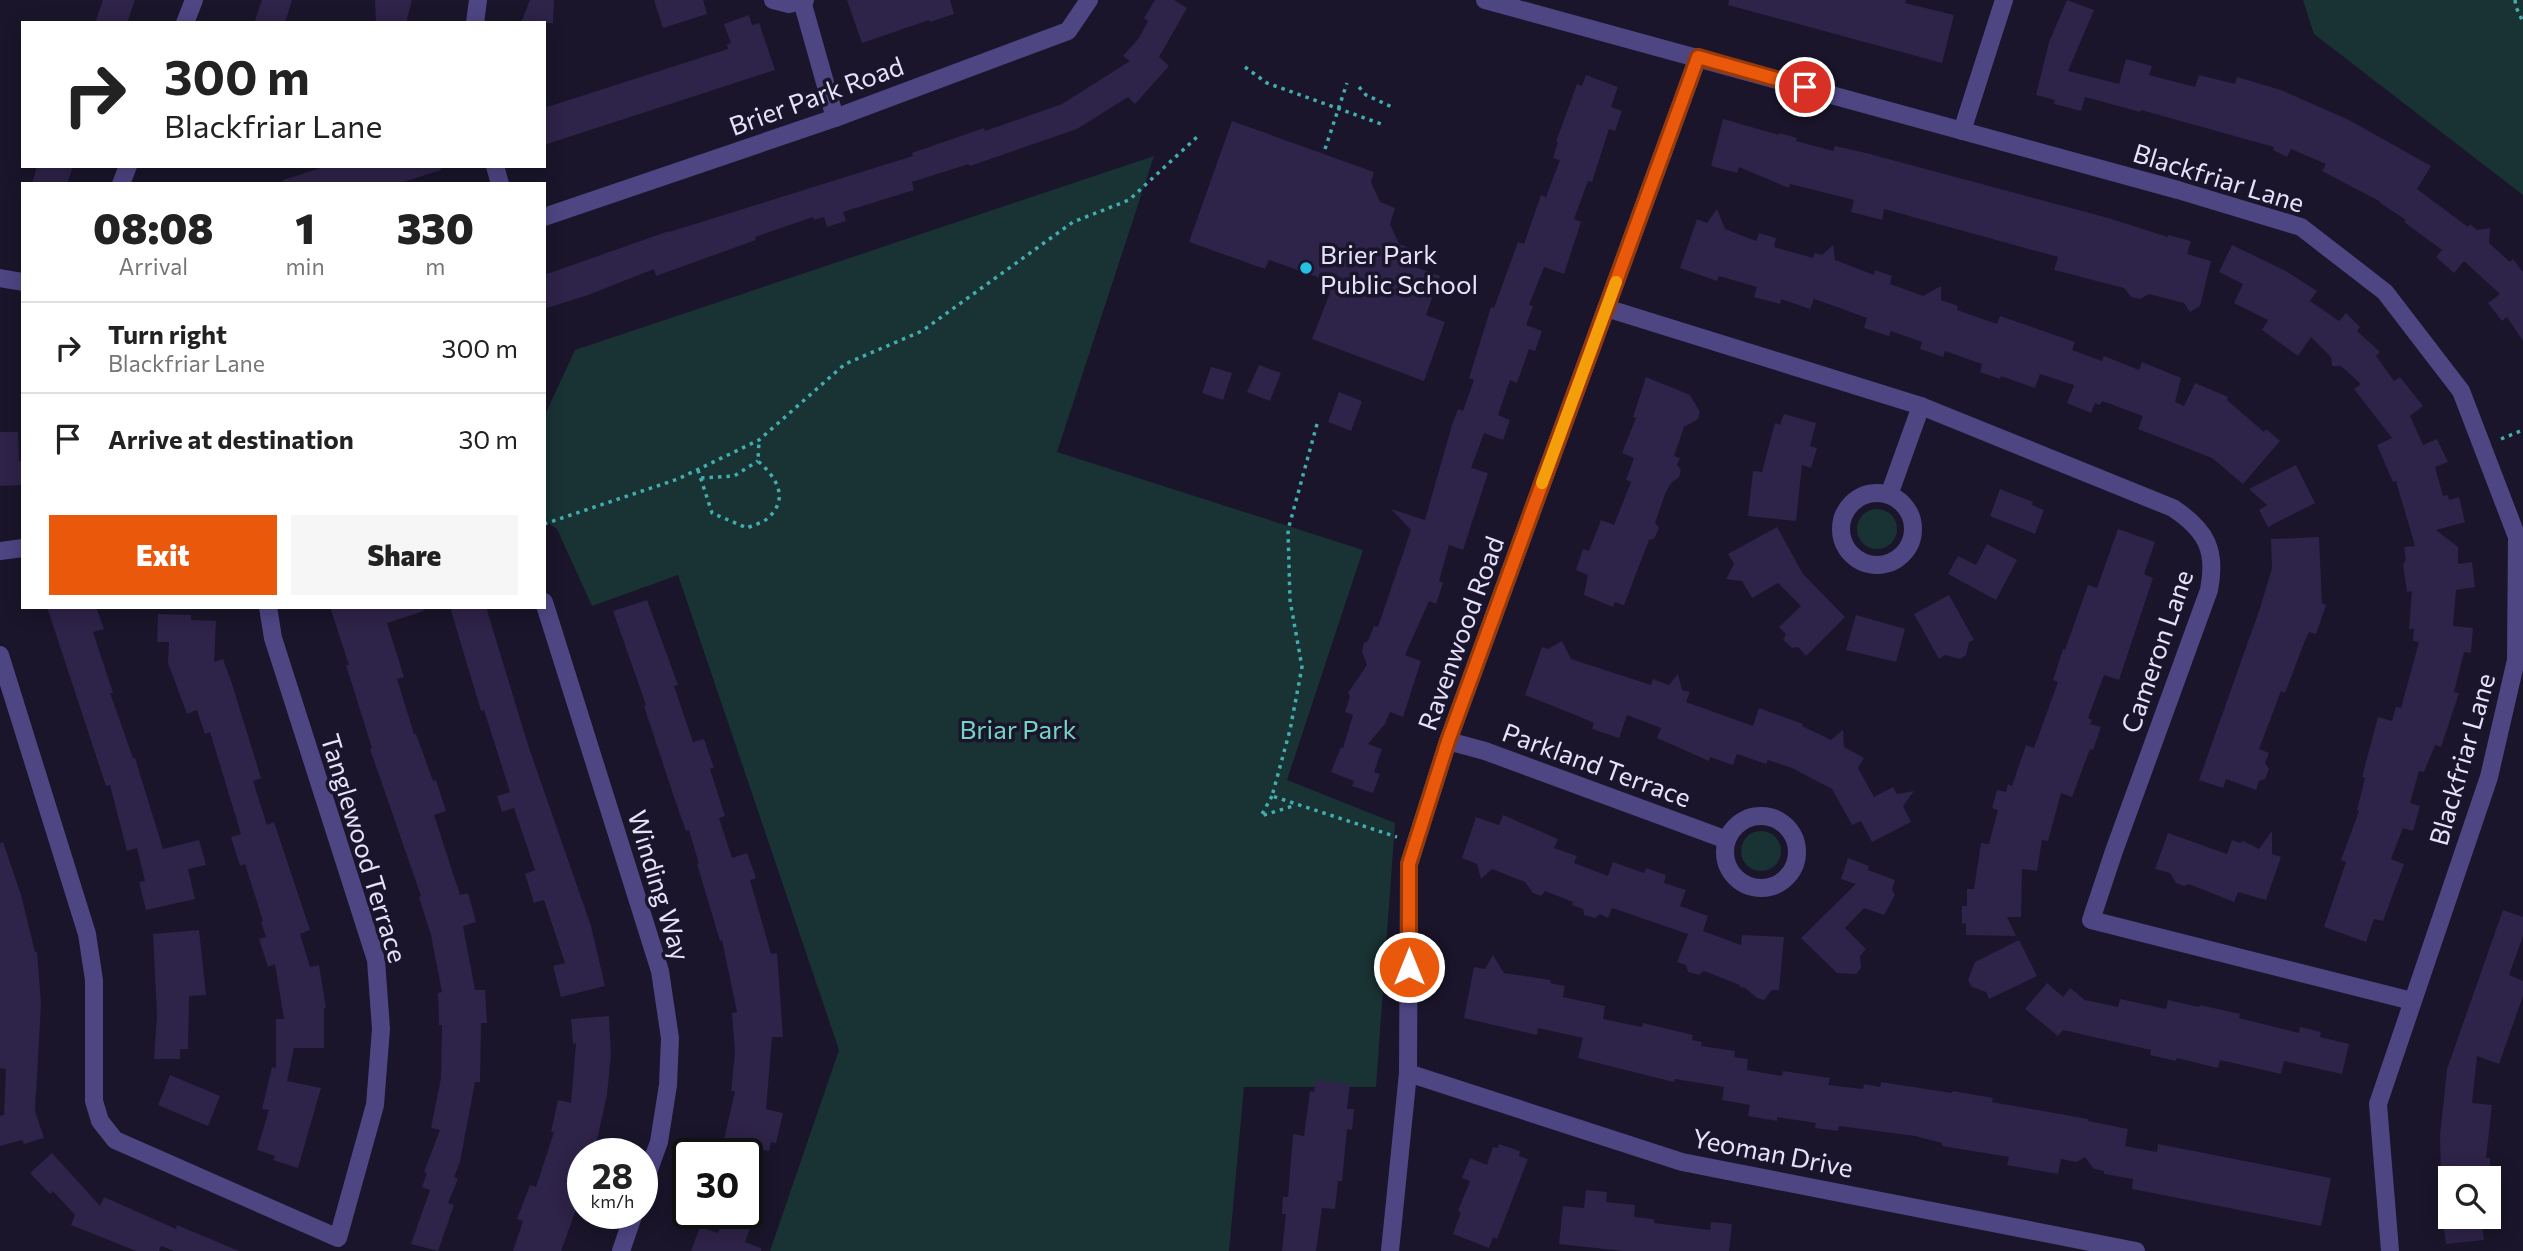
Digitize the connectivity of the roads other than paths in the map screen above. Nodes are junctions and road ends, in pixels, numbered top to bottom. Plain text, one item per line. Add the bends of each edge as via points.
1 (194, 0) edge
2 (478, 0) edge
3 (773, 0) edge
4 (1089, 0) edge
5 (1485, 0) edge
6 (2004, 0) edge
7 (804, 1) edge
8 (186, 21) edge
9 (475, 21) edge
10 (1698, 57) junction
11 (835, 118) junction
12 (1962, 131) junction
13 (546, 216) edge
14 (0, 278) edge
15 (21, 282) edge
16 (1606, 308) junction
17 (1920, 406) junction
18 (1889, 495) junction
19 (21, 548) edge
20 (0, 551) edge
21 (546, 608) edge
22 (268, 609) edge
23 (0, 655) edge
24 (1448, 741) junction
25 (1727, 840) junction
26 (2412, 1001) junction
27 (1408, 1073) junction
28 (658, 1145) edge
29 (629, 1229) edge
30 (2106, 1248) edge
31 (621, 1251) edge
32 (1390, 1251) edge
33 (2136, 1251) edge
34 (2390, 1251) edge

1 - 8 street
2 - 9 street
3 - 7 street
4 - 11 street, Brier Park Road via 1068,31
5 - 10 street, Blackfriar Lane
6 - 12 street
7 - 11 street
10 - 12 street, Blackfriar Lane
10 - 16 street, Ravenwood Road
11 - 13 street, Brier Park Road
12 - 26 street, Blackfriar Lane via 2301,227 2385,292 2462,391 2517,537 2516,660 2489,777
14 - 15 street
16 - 17 street, Cameron Lane
16 - 24 street, Ravenwood Road
17 - 18 street
17 - 26 street, Cameron Lane via 2173,508 2204,534 2211,553 2209,590 2091,920
18 - 18 street via 1856,500 1843,519 1843,541 1868,564 1892,562 1902,555 1913,534 1908,510
19 - 20 street
21 - 28 street, Winding Way via 660,971 670,1038
22 - 23 street, Tanglewood Terrace via 273,638 376,960 381,1029 374,1105 338,1238 115,1140 106,1131 94,1101 94,980 87,934
24 - 25 street, Parkland Terrace
24 - 27 street, Ravenwood Road via 1409,864
25 - 25 street via 1727,862 1750,886 1783,881 1796,863 1795,839 1779,820 1754,816 1733,829
26 - 34 street, Blackfriar Lane via 2378,1104
27 - 30 street, Yeoman Drive via 1682,1161
27 - 32 street, Ravenwood Road
29 - 31 street
30 - 33 street, Yeoman Drive

